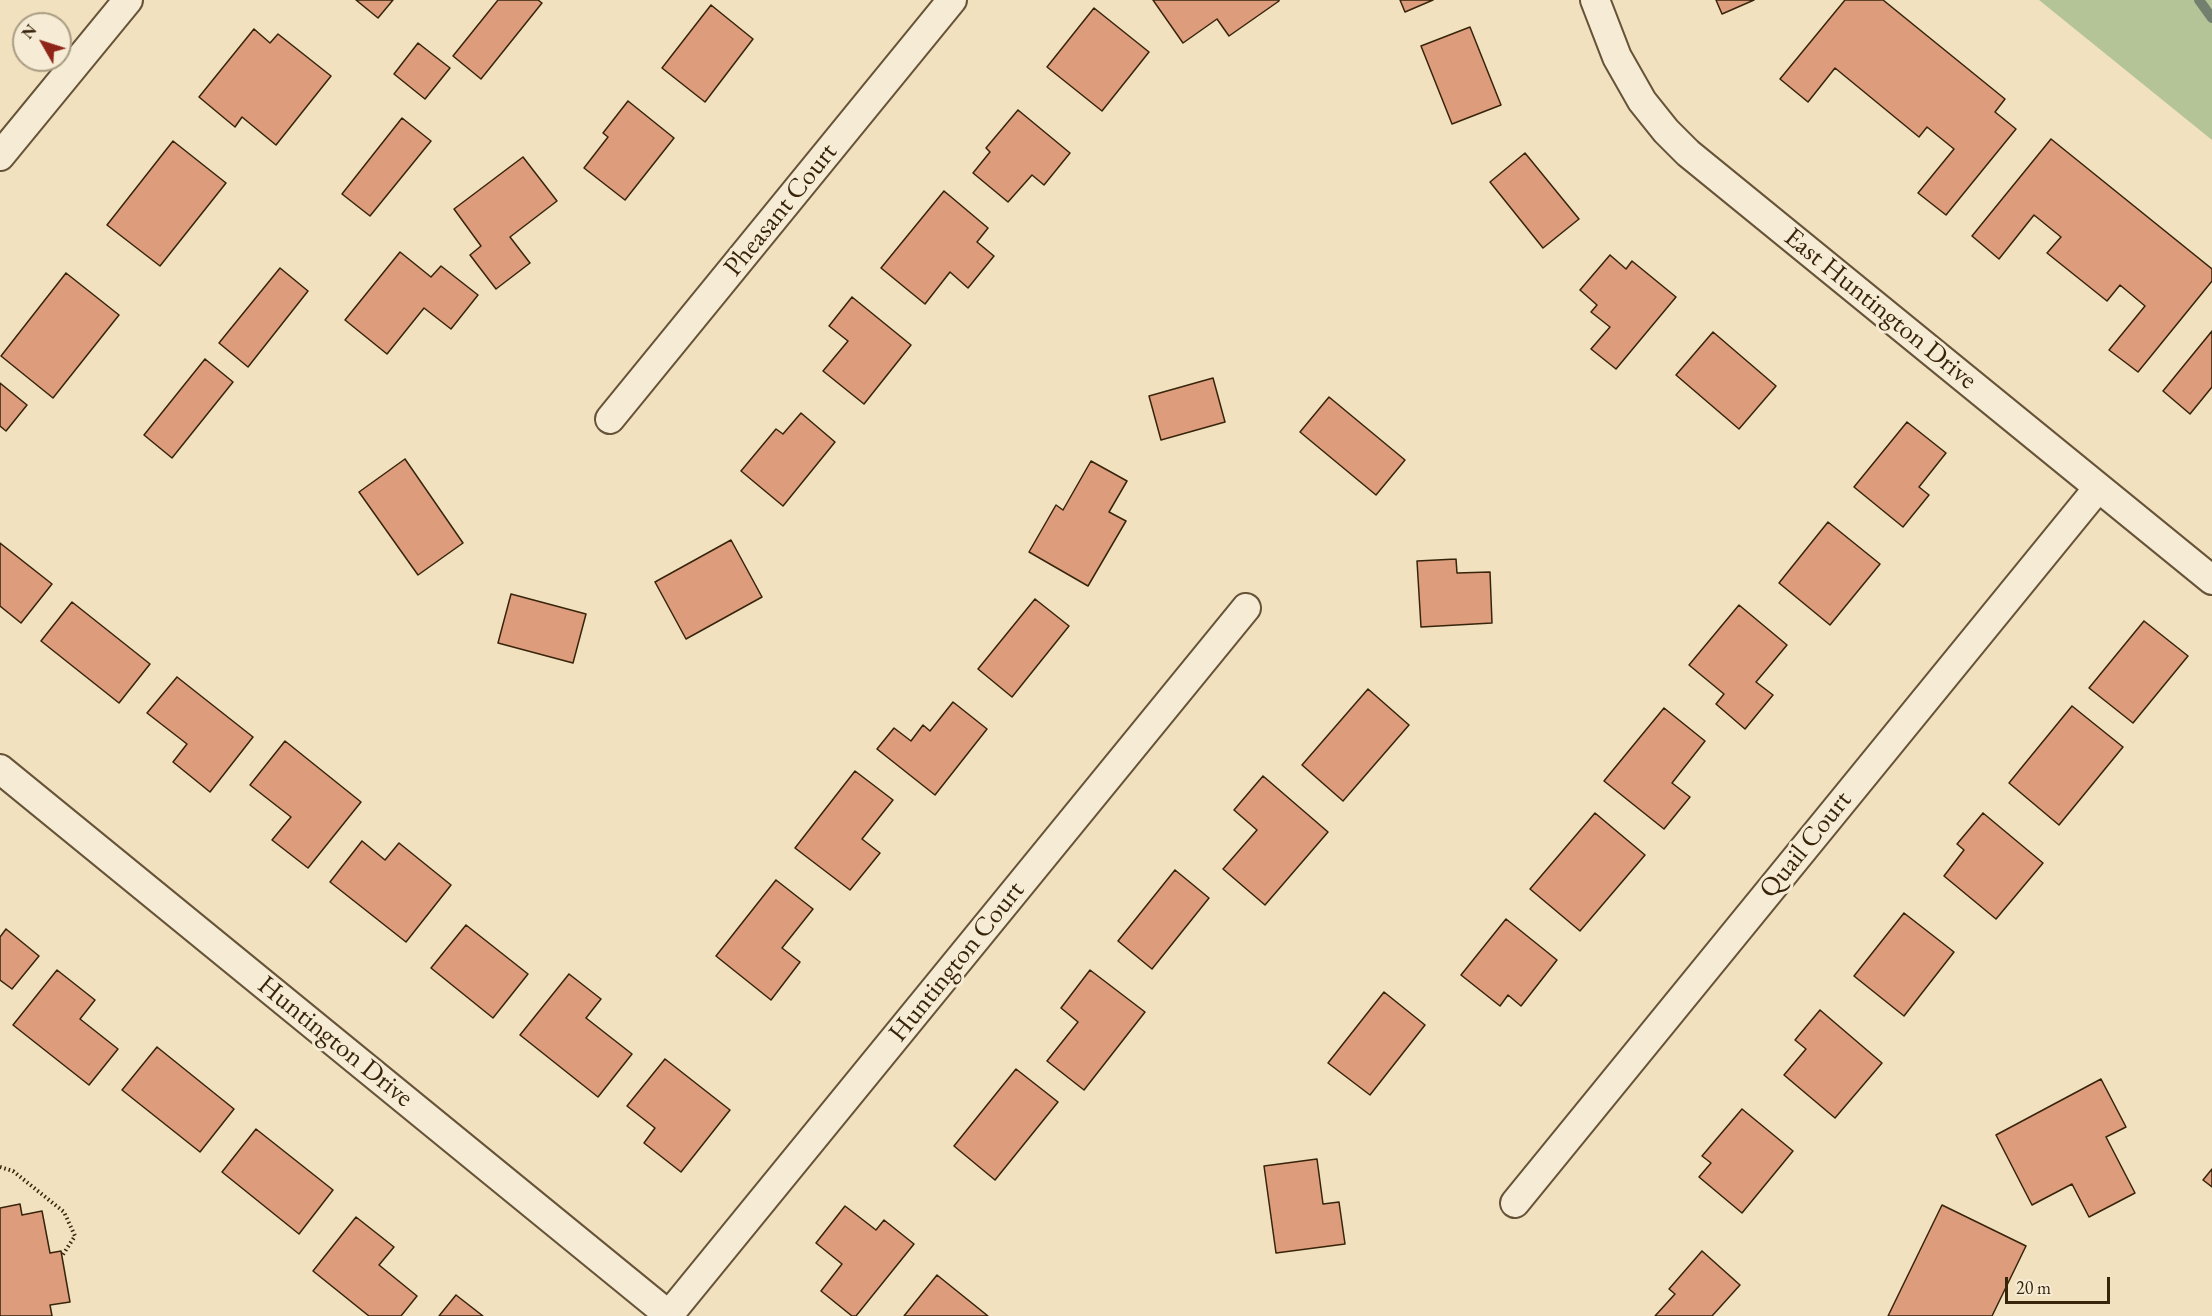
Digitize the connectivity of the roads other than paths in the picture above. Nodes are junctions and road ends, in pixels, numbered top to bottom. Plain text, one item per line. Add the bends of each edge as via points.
1 (128, 0) edge
2 (952, 0) edge
3 (1595, 0) edge
4 (0, 156) edge
5 (610, 419) dead end
6 (2098, 488) junction
7 (2212, 580) edge
8 (1246, 608) dead end
9 (0, 769) edge
10 (1515, 1203) dead end
11 (669, 1316) edge

1 - 4 street
2 - 5 street, Pheasant Court
3 - 6 street, East Huntington Drive via 1617,57 1642,101 1688,153
6 - 7 street, East Huntington Drive
6 - 10 street, Quail Court
8 - 11 street, Huntington Court
9 - 11 street, Huntington Drive

